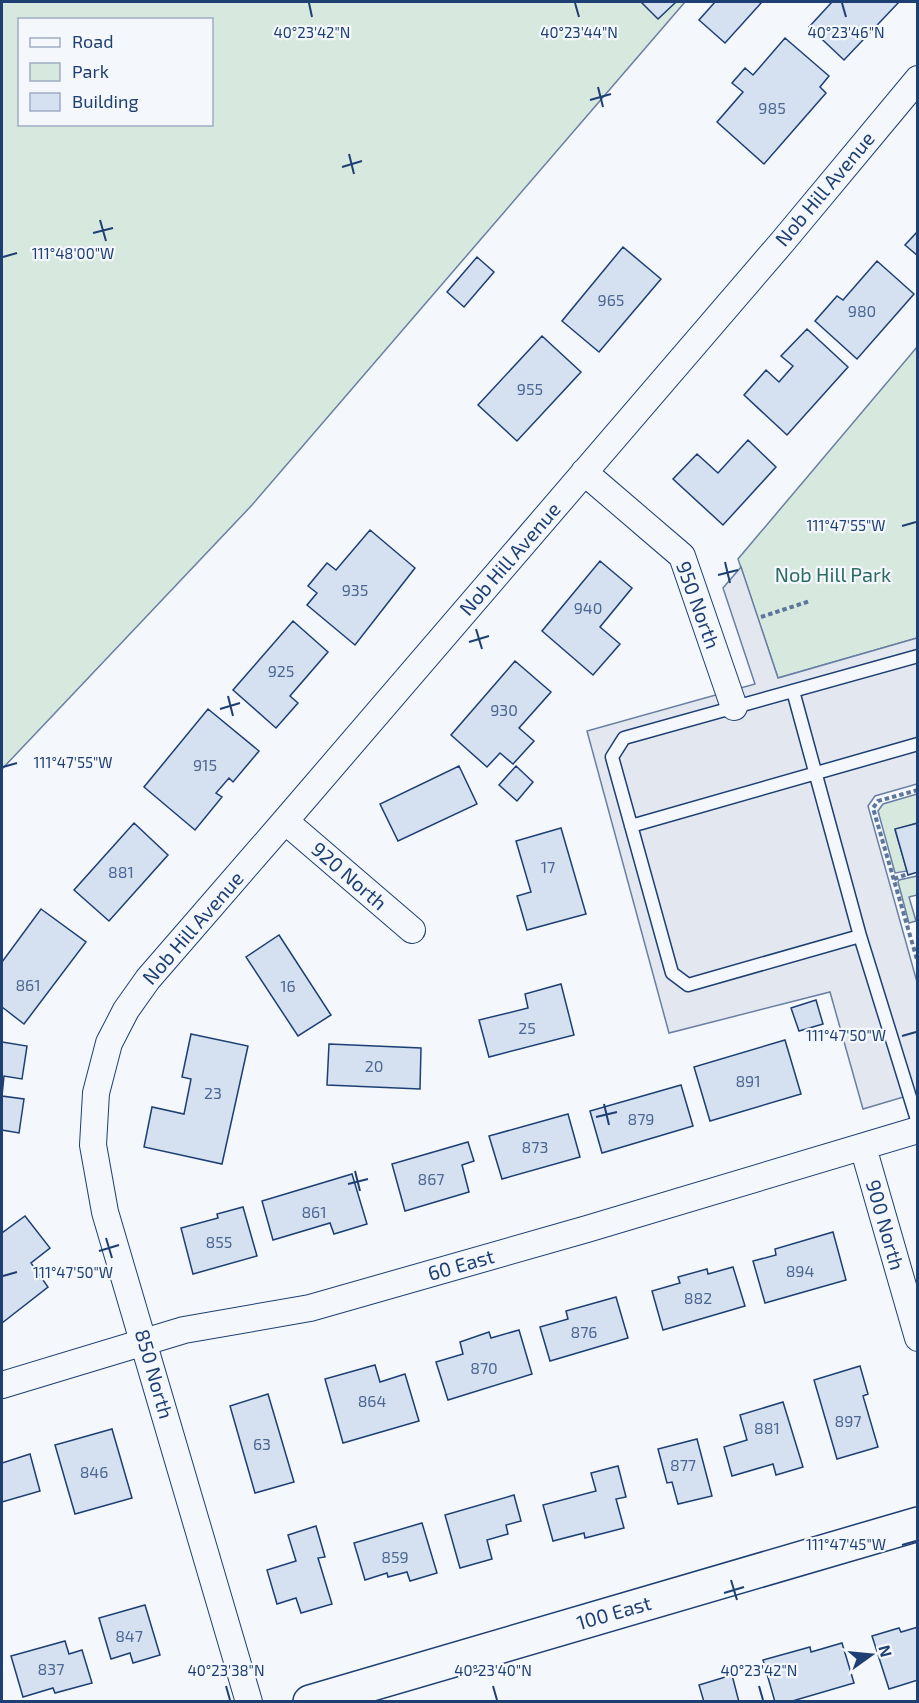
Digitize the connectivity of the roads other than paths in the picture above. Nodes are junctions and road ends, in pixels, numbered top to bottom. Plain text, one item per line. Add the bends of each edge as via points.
1 (918, 79) edge
2 (584, 472) junction
3 (918, 656) edge
4 (793, 691) junction
5 (734, 707) junction
6 (918, 744) edge
7 (816, 773) junction
8 (285, 821) junction
9 (631, 826) junction
10 (412, 930) dead end
11 (860, 936) junction
12 (109, 1043) joint
13 (918, 1123) edge
14 (918, 1130) edge
15 (863, 1147) junction
16 (918, 1338) edge
17 (144, 1343) junction
18 (2, 1385) edge
19 (918, 1524) edge
20 (249, 1701) edge
21 (310, 1701) edge

1 - 2 street, Nob Hill Avenue
2 - 5 street, 950 North via 682,556
2 - 8 street, Nob Hill Avenue
3 - 4 lane
4 - 5 lane
4 - 7 lane
5 - 9 lane via 624,738 612,757
6 - 7 lane
7 - 9 lane
7 - 11 lane
8 - 10 street, 920 North
8 - 12 street, Nob Hill Avenue via 148,979
9 - 11 lane via 672,973 688,985
11 - 13 lane
12 - 17 street, 850 North via 96,1093 93,1145 105,1212
14 - 15 street, 60 East
15 - 16 street, 900 North
15 - 17 street, 60 East via 310,1308 184,1330
17 - 18 street, 60 East
17 - 20 street, 850 North
19 - 21 main road, 100 East

